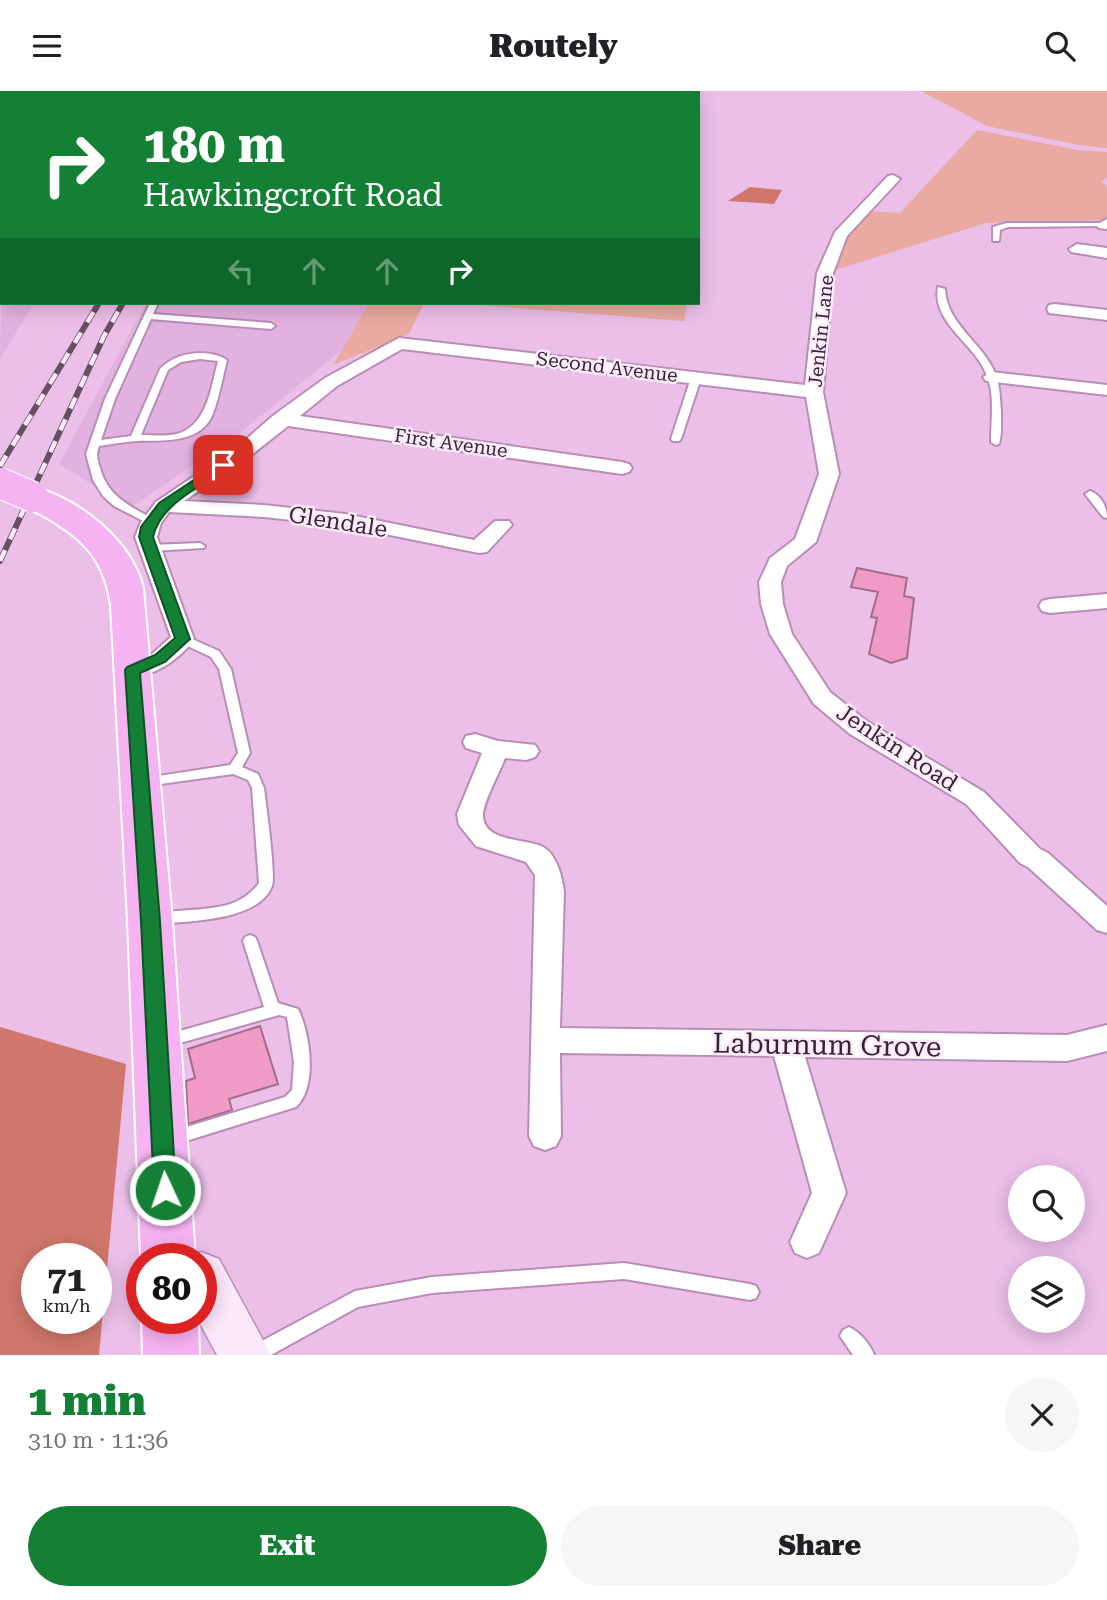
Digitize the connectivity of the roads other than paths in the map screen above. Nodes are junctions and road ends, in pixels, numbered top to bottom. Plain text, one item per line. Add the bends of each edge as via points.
1 (893, 179) dead end
2 (1106, 224) edge
3 (996, 239) dead end
4 (941, 289) dead end
5 (153, 305) edge
6 (1055, 309) dead end
7 (1107, 315) edge
8 (148, 316) junction
9 (271, 327) dead end
10 (992, 377) junction
11 (696, 378) junction
12 (1107, 390) edge
13 (814, 392) junction
14 (281, 419) junction
15 (135, 438) junction
16 (676, 439) dead end
17 (996, 442) dead end
18 (93, 444) junction
19 (621, 468) dead end
20 (17, 490) edge
21 (1090, 494) dead end
22 (157, 514) junction
23 (1107, 515) edge
24 (502, 525) dead end
25 (805, 542) joint
26 (200, 546) dead end
27 (150, 548) junction
28 (1107, 601) edge
29 (1050, 606) dead end
30 (183, 639) junction
31 (133, 670) junction
32 (526, 751) dead end
33 (234, 769) junction
34 (141, 783) junction
35 (150, 921) junction
36 (1107, 922) edge
37 (250, 941) dead end
38 (274, 1011) junction
39 (1107, 1038) edge
40 (545, 1040) junction
41 (157, 1044) junction
42 (786, 1044) junction
43 (545, 1136) dead end
44 (162, 1141) junction
45 (167, 1236) edge
46 (807, 1242) dead end
47 (750, 1292) dead end
48 (217, 1305) edge
49 (170, 1334) edge
50 (849, 1336) dead end
51 (171, 1355) edge
52 (245, 1355) edge
53 (253, 1355) edge
54 (865, 1355) edge

1 - 13 street, Jenkin Lane via 840,235 825,273
2 - 3 lane via 1007,225 996,229
4 - 10 lane via 940,298 954,326 983,358
5 - 8 lane
6 - 7 street
8 - 9 lane
8 - 18 lane
10 - 12 street
10 - 17 lane
11 - 13 street, Second Avenue
11 - 14 street, Second Avenue via 399,343 331,382
11 - 16 lane
13 - 25 street, Jenkin Lane via 829,474
14 - 19 street, First Avenue
14 - 22 street
15 - 15 lane via 168,438 196,427 206,418 223,360 192,356 164,369
15 - 18 lane
18 - 22 lane via 98,480 107,494 118,504
20 - 31 highway via 75,519 101,543 122,573
21 - 23 lane
22 - 24 street, Glendale via 264,511 345,520 479,547
22 - 27 street via 146,537
25 - 36 street, Jenkin Road via 778,563 770,582 772,604 781,634 822,698 859,728 975,798 1030,856
26 - 27 lane
27 - 30 street
28 - 29 street
30 - 31 street via 160,659
30 - 33 lane via 215,654 225,669 244,753
31 - 34 highway
32 - 40 street via 485,745 470,814 471,824 485,842 535,855 548,874
33 - 34 lane
33 - 35 lane via 253,777 258,788 266,884 260,896 244,907
34 - 35 highway
35 - 41 highway
37 - 38 lane
38 - 41 lane
38 - 44 lane via 293,1013 298,1023 301,1086 297,1097
39 - 42 street, Laburnum Grove via 1067,1048
40 - 42 street, Laburnum Grove
40 - 43 street
41 - 44 highway
42 - 46 street via 829,1193
44 - 45 highway
47 - 53 lane via 624,1271 432,1285 355,1299
48 - 52 main road
49 - 51 highway
50 - 54 lane

